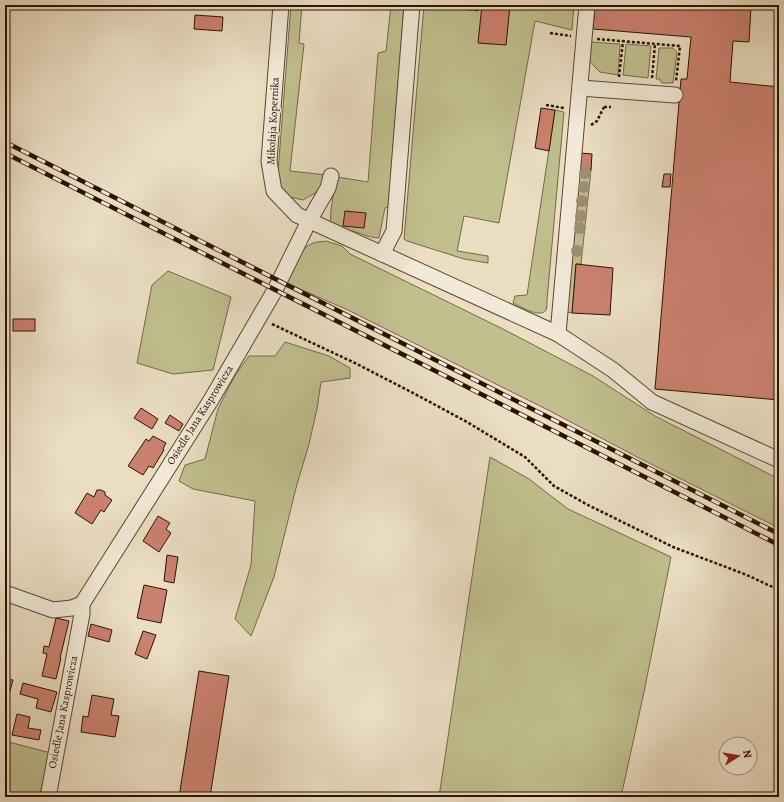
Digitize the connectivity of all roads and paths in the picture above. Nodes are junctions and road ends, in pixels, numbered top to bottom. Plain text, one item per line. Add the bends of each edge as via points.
1 (281, 5) edge
2 (412, 5) edge
3 (480, 5) edge
4 (587, 5) edge
5 (475, 10) dead end
6 (550, 33) dead end
7 (578, 37) junction
8 (655, 44) junction
9 (652, 78) dead end
10 (580, 88) junction
11 (675, 95) joint
12 (331, 176) dead end
13 (309, 221) junction
14 (382, 254) junction
15 (259, 318) junction
16 (558, 334) junction
17 (779, 460) edge
18 (779, 590) edge
19 (5, 593) edge
20 (82, 604) junction
21 (48, 797) edge

1 - 13 street, Mikołaja Kopernika via 269,161 274,191 296,215
2 - 14 street via 394,231
3 - 5 path
4 - 7 street
6 - 7 path
7 - 8 path
7 - 10 street
8 - 9 path
8 - 11 path via 680,46
10 - 11 street
10 - 16 street
12 - 13 street, Osiedle Jana Kasprowicza via 328,188
13 - 14 street, Mikołaja Kopernika
13 - 15 street, Osiedle Jana Kasprowicza
14 - 16 street, Mikołaja Kopernika
15 - 18 path via 355,363 467,422 525,457 554,486 588,505 673,547
15 - 20 street, Osiedle Jana Kasprowicza via 211,400
16 - 17 street, Mikołaja Kopernika via 613,370 652,402
19 - 20 street via 53,610
20 - 21 street, Osiedle Jana Kasprowicza

